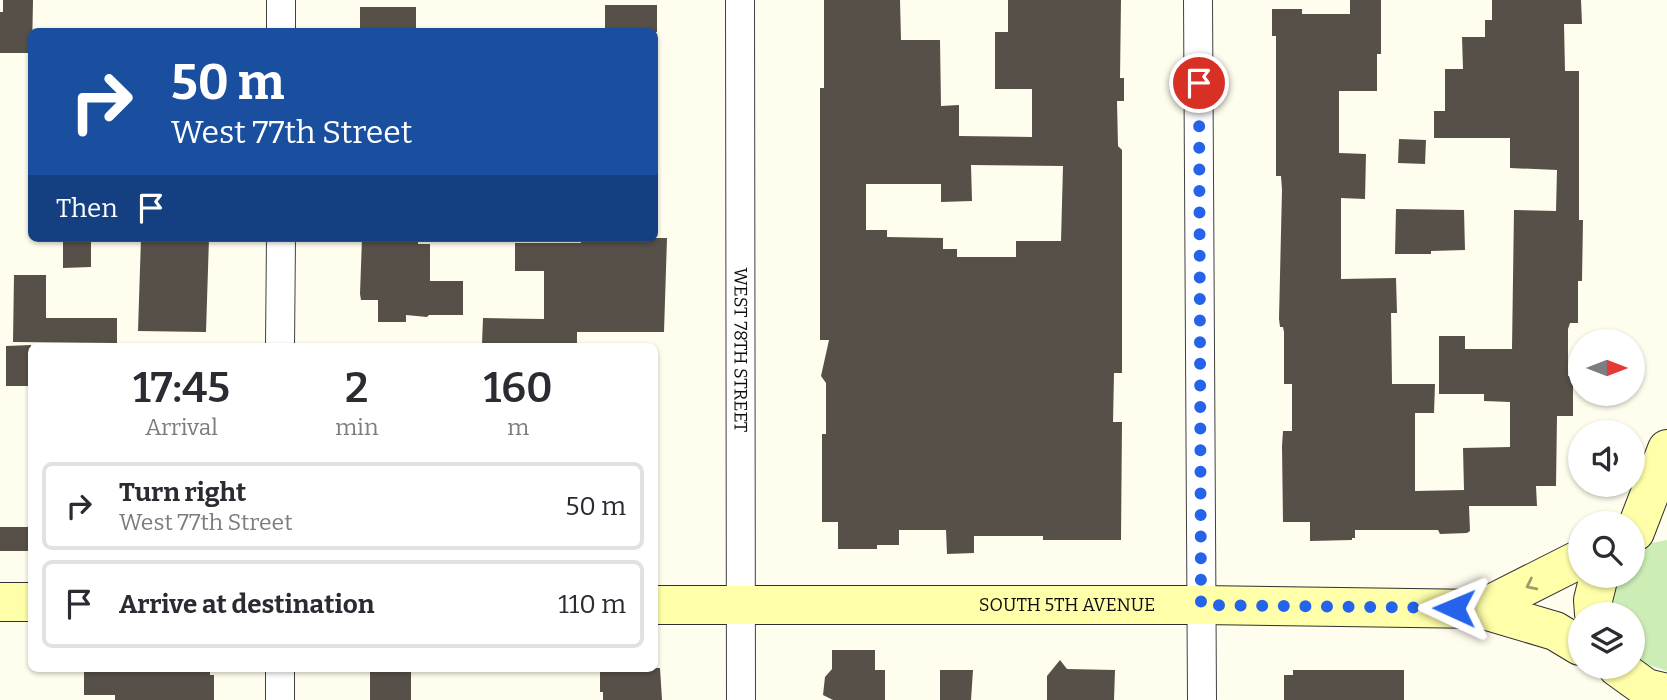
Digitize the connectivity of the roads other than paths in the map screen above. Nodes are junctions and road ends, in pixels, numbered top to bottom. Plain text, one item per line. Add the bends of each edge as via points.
1 (281, 0) edge
2 (740, 0) edge
3 (1198, 0) edge
4 (281, 28) edge
5 (281, 242) edge
6 (280, 343) edge
7 (1667, 449) edge
8 (1645, 529) edge
9 (1568, 565) edge
10 (0, 602) edge
11 (28, 602) edge
12 (658, 605) edge
13 (741, 605) junction
14 (1201, 605) junction
15 (1481, 609) junction
16 (1568, 639) edge
17 (280, 672) edge
18 (1628, 679) edge
19 (1667, 693) edge
20 (280, 700) edge
21 (741, 700) edge
22 (1202, 700) edge

1 - 4 street
2 - 13 street, WEST 78TH STREET
3 - 14 street
5 - 6 street
7 - 8 street
9 -> 15 street, SOUTH 5TH AVENUE
10 - 11 street
12 - 13 street, SOUTH 5TH AVENUE
13 - 14 street, SOUTH 5TH AVENUE
13 - 21 street, WEST 78TH STREET
14 - 15 street, SOUTH 5TH AVENUE
14 - 22 street
15 - 16 street, SOUTH 5TH AVENUE
17 - 20 street
18 - 19 street

